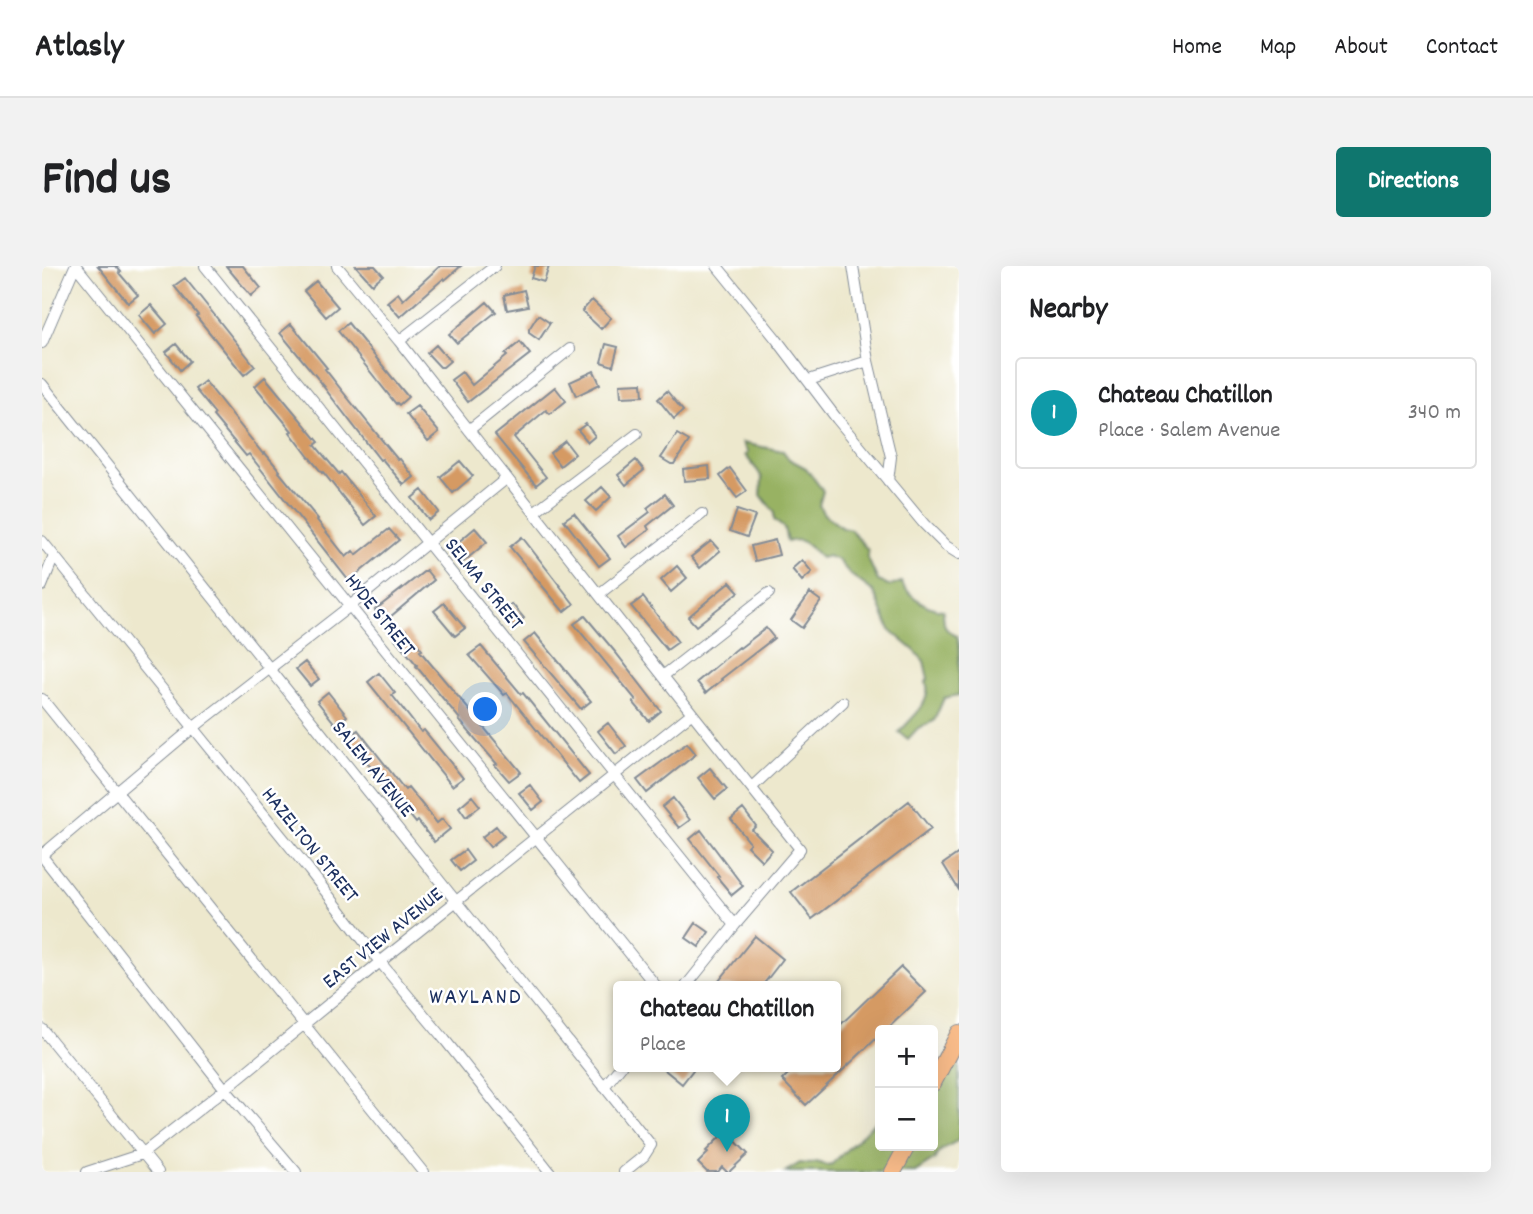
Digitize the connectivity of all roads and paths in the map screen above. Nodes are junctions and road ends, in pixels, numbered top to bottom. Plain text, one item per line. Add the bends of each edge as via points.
1 (75, 266) edge
2 (205, 266) edge
3 (337, 266) edge
4 (495, 266) edge
5 (717, 266) edge
6 (853, 266) edge
7 (399, 341) junction
8 (42, 343) edge
9 (570, 349) dead end
10 (867, 361) junction
11 (809, 380) junction
12 (42, 384) edge
13 (469, 430) junction
14 (637, 433) dead end
15 (507, 478) junction
16 (888, 481) junction
17 (534, 512) junction
18 (702, 514) dead end
19 (42, 541) edge
20 (428, 542) junction
21 (959, 554) edge
22 (54, 556) junction
23 (42, 586) edge
24 (769, 593) dead end
25 (598, 594) junction
26 (350, 606) junction
27 (270, 668) junction
28 (663, 676) junction
29 (42, 699) edge
30 (843, 702) dead end
31 (692, 713) junction
32 (193, 728) junction
33 (615, 775) junction
34 (752, 787) junction
35 (116, 791) junction
36 (537, 838) junction
37 (42, 855) edge
38 (456, 901) junction
39 (735, 925) junction
40 (380, 962) junction
41 (652, 981) edge
42 (690, 981) edge
43 (304, 1025) junction
44 (959, 1033) edge
45 (44, 1036) edge
46 (616, 1072) edge
47 (938, 1073) edge
48 (604, 1087) junction
49 (225, 1089) junction
50 (905, 1151) edge
51 (907, 1151) edge
52 (142, 1154) junction
53 (87, 1172) edge
54 (158, 1172) edge
55 (296, 1172) edge
56 (423, 1172) edge
57 (550, 1172) edge
58 (624, 1172) edge
59 (893, 1172) edge
60 (905, 1172) edge

1 - 8 street
1 - 26 street, HYDE STREET
2 - 20 street, SELMA STREET
3 - 7 street
4 - 7 street
5 - 11 street
6 - 10 street
7 - 13 street
9 - 13 street
10 - 11 street
10 - 16 street via 891,457
11 - 16 street
12 - 27 street, SALEM AVENUE
13 - 15 street
14 - 17 street
15 - 17 street
15 - 20 street
16 - 21 street via 924,524
17 - 25 street
18 - 25 street
19 - 22 street, HAZELTON STREET
20 - 26 street
20 - 33 street, SELMA STREET
22 - 23 street
22 - 32 street, HAZELTON STREET
24 - 28 street
25 - 28 street
26 - 27 street
26 - 36 street, HYDE STREET
27 - 32 street
27 - 38 street, SALEM AVENUE
28 - 31 street
29 - 35 street
30 - 34 street
31 - 33 street, EAST VIEW AVENUE
31 - 34 street
32 - 35 street
32 - 40 street, HAZELTON STREET
33 - 36 street, EAST VIEW AVENUE
33 - 39 street, SELMA STREET
34 - 39 street via 800,849
35 - 37 street
35 - 43 street
36 - 38 street, EAST VIEW AVENUE
36 - 41 street, HYDE STREET
37 - 49 street
38 - 40 street, EAST VIEW AVENUE
38 - 48 street, SALEM AVENUE
39 - 42 street
40 - 43 street, EAST VIEW AVENUE
40 - 57 street, HAZELTON STREET
43 - 49 street, EAST VIEW AVENUE
43 - 56 street
44 - 47 main road
45 - 52 street
46 - 48 street
48 - 58 street, SALEM AVENUE via 651,1145
49 - 52 street, EAST VIEW AVENUE
49 - 55 street
50 - 59 main road
51 - 60 main road
52 - 53 street, EAST VIEW AVENUE
52 - 54 street

